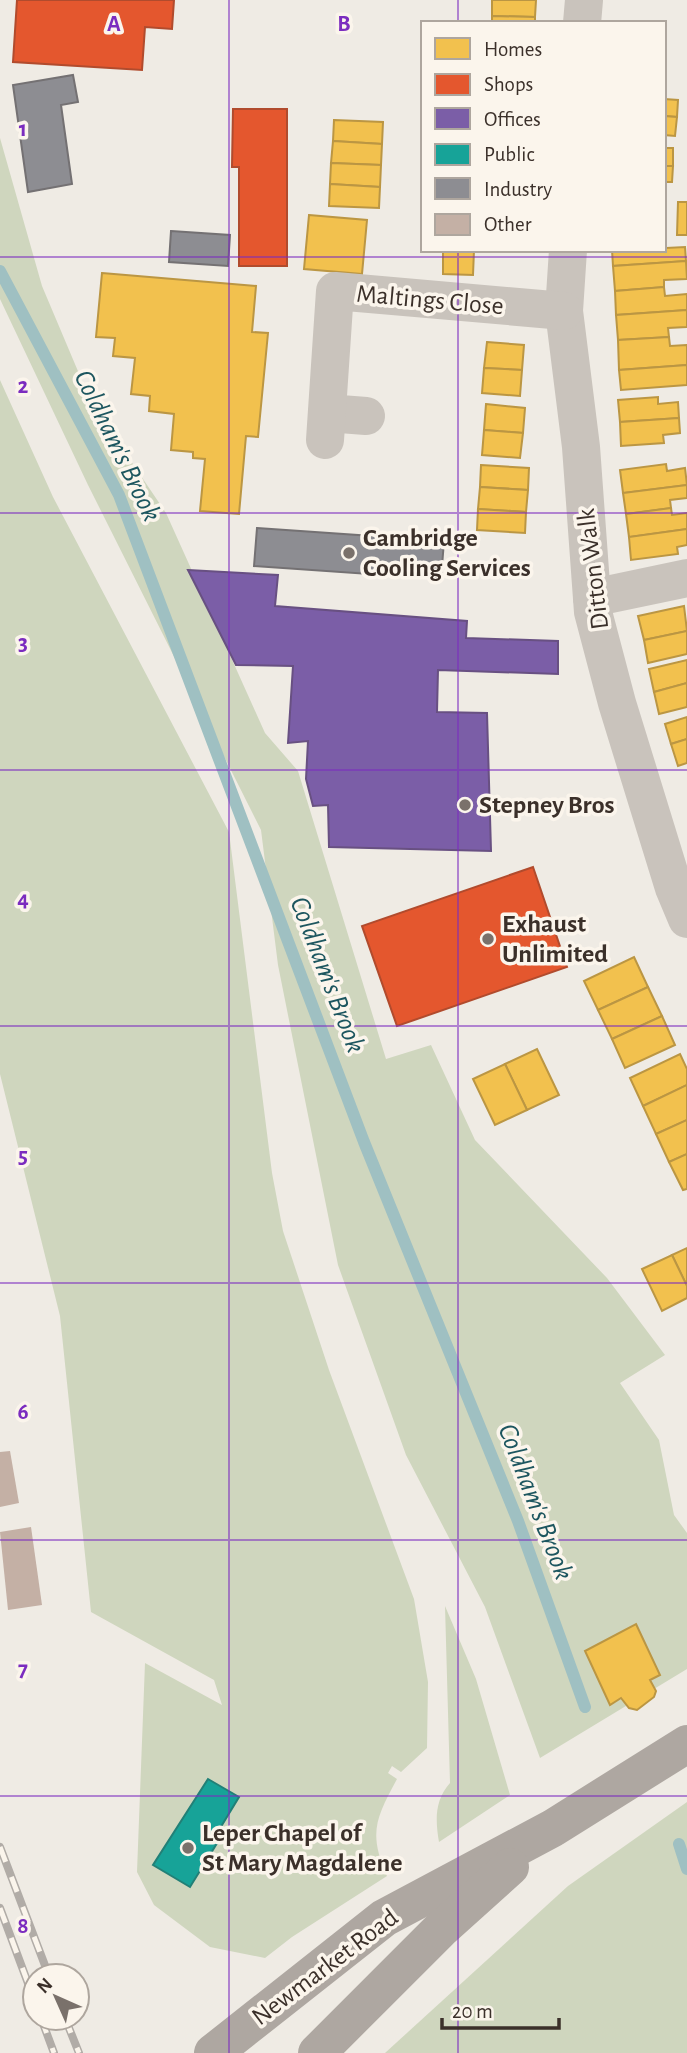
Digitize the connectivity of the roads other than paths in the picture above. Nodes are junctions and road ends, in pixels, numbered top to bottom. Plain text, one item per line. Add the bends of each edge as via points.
1 (584, 0) edge
2 (582, 21) edge
3 (568, 252) edge
4 (564, 311) junction
5 (366, 416) dead end
6 (687, 578) edge
7 (592, 598) junction
8 (687, 919) edge
9 (687, 1744) edge
10 (553, 1828) junction
11 (214, 2052) edge
12 (261, 2053) edge
13 (317, 2053) edge

1 - 2 street
3 - 4 street, Ditton Walk
4 - 5 street, Maltings Close via 335,291 326,426
4 - 7 street, Ditton Walk via 581,447
6 - 7 street
7 - 8 street, Ditton Walk via 617,703
9 - 10 main road, Newmarket Road
10 - 11 main road, Newmarket Road via 384,1918
10 - 13 main road, Newmarket Road via 440,1930
11 - 12 main road via 250,2047

